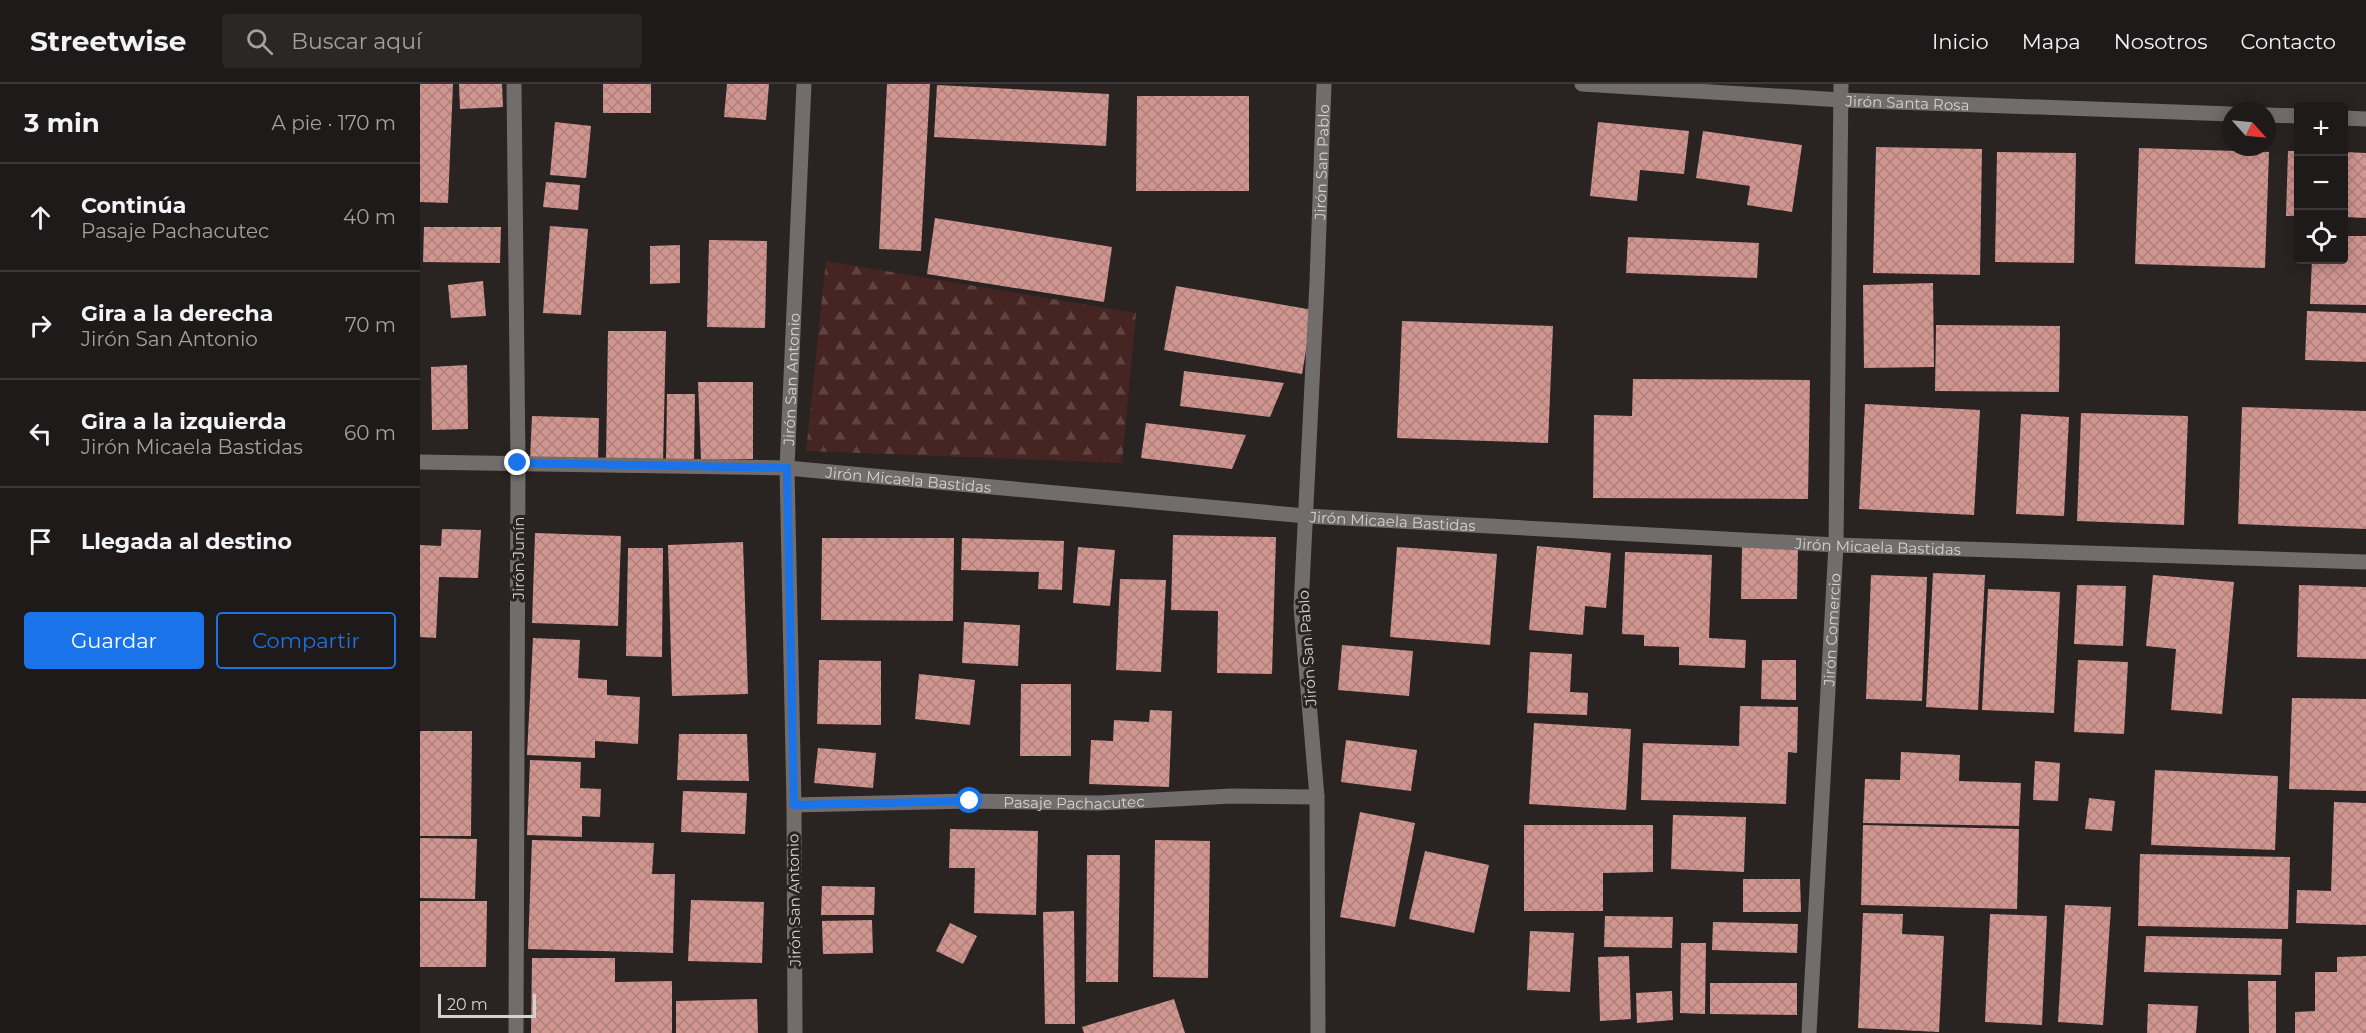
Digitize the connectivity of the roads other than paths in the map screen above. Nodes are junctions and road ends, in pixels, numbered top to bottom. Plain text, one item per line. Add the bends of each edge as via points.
1 (514, 84) edge
2 (804, 84) edge
3 (1324, 84) edge
4 (1582, 84) edge
5 (1841, 84) edge
6 (1841, 100) junction
7 (2222, 114) edge
8 (2276, 115) edge
9 (2294, 116) edge
10 (2348, 118) edge
11 (2366, 119) edge
12 (420, 462) edge
13 (518, 463) junction
14 (787, 468) junction
15 (1306, 516) junction
16 (1836, 545) junction
17 (2366, 562) edge
18 (1317, 797) junction
19 (794, 805) junction
20 (516, 1033) edge
21 (795, 1033) edge
22 (1317, 1033) edge
23 (1809, 1033) edge

1 - 13 street, Jirón Junín
2 - 14 street, Jirón San Antonio
3 - 15 street, Jirón San Pablo
4 - 6 street, Jirón Santa Rosa
5 - 6 street, Jirón Comercio
6 - 7 street, Jirón Santa Rosa
6 - 16 street, Jirón Comercio
8 - 9 street
10 - 11 street
12 - 13 street, Jirón Micaela Bastidas
13 - 14 street, Jirón Micaela Bastidas
13 - 20 street, Jirón Junín
14 - 15 street, Jirón Micaela Bastidas
14 - 19 street, Jirón San Antonio
15 - 16 street, Jirón Micaela Bastidas
15 - 18 street, Jirón San Pablo via 1301,607
16 - 17 street, Jirón Micaela Bastidas
16 - 23 street, Jirón Comercio
18 - 19 street, Pasaje Pachacutec
18 - 22 street, Jirón San Pablo
19 - 21 street, Jirón San Antonio

